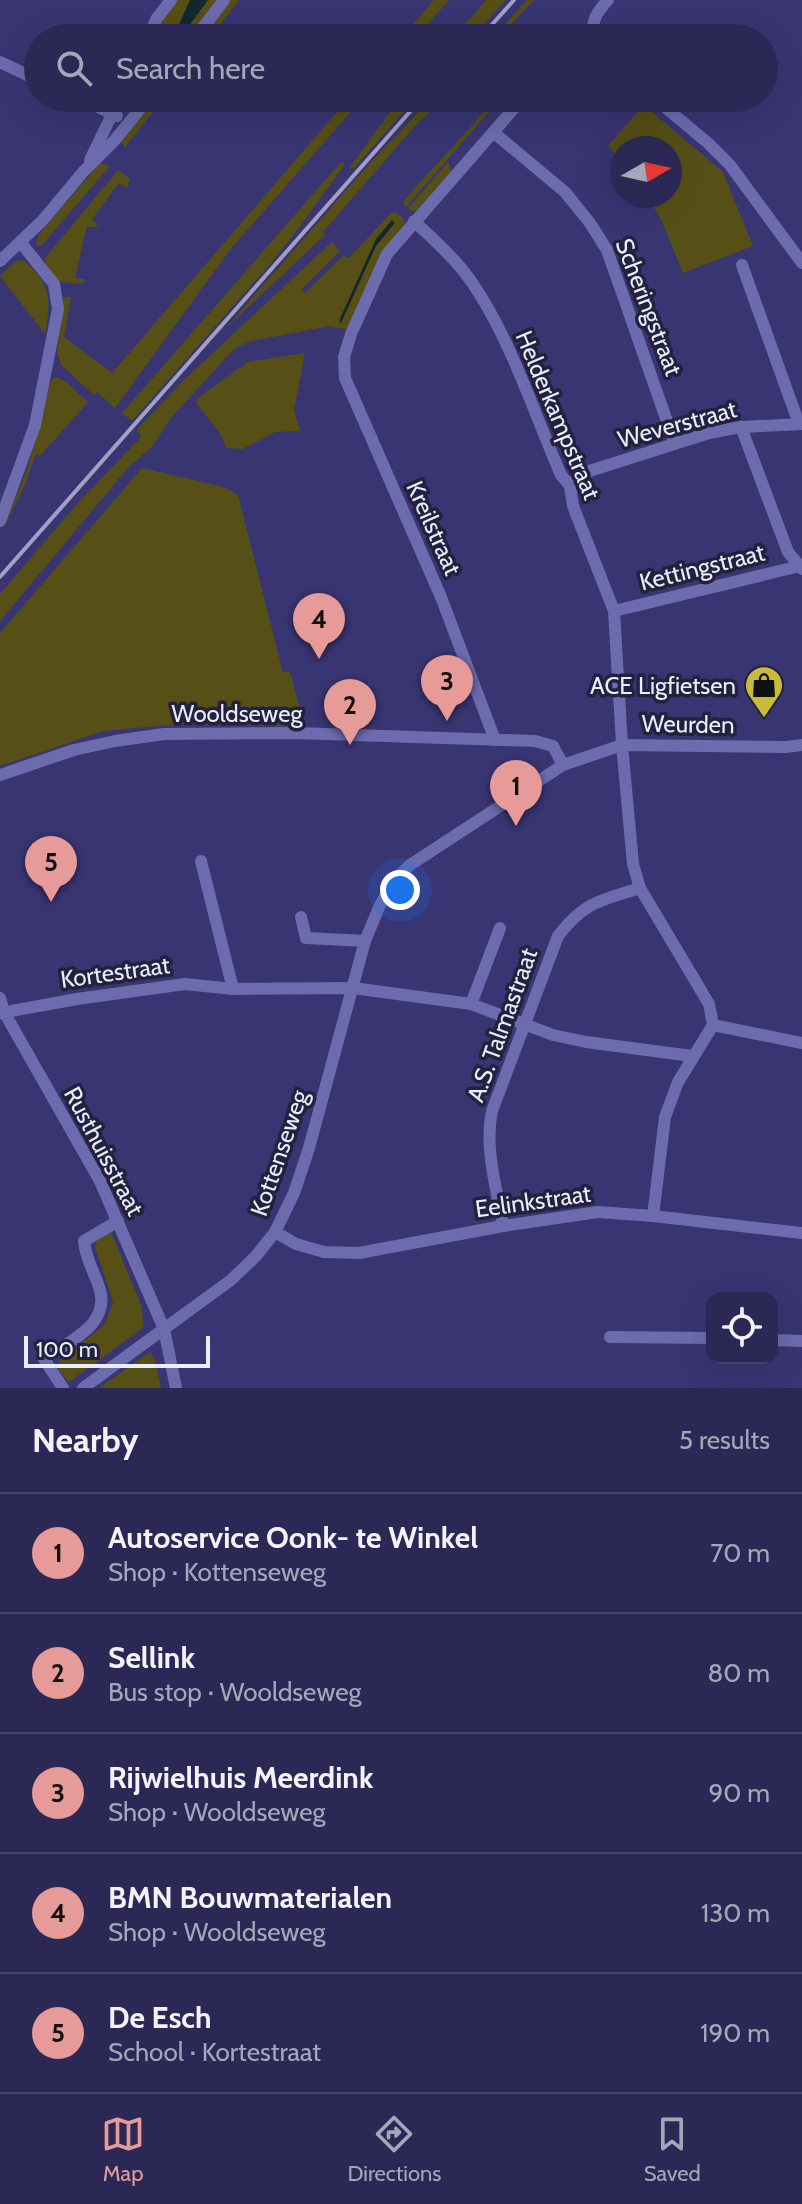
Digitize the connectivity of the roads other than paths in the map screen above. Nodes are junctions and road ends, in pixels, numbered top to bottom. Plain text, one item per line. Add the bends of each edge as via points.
1 (171, 0) edge
2 (224, 0) edge
3 (608, 0) edge
4 (154, 24) edge
5 (206, 24) edge
6 (593, 24) edge
7 (0, 62) edge
8 (24, 73) edge
9 (138, 112) edge
10 (511, 112) edge
11 (671, 112) edge
12 (113, 113) joint
13 (127, 125) junction
14 (493, 132) junction
15 (83, 172) junction
16 (414, 221) junction
17 (21, 243) junction
18 (0, 261) edge
19 (802, 263) edge
20 (742, 265) dead end
21 (800, 424) edge
22 (741, 427) junction
23 (675, 444) junction
24 (570, 486) junction
25 (0, 521) edge
26 (801, 567) edge
27 (614, 611) junction
28 (495, 740) junction
29 (622, 745) junction
30 (802, 745) edge
31 (563, 765) junction
32 (0, 775) edge
33 (201, 861) dead end
34 (640, 888) junction
35 (301, 917) dead end
36 (500, 928) dead end
37 (365, 941) junction
38 (353, 988) junction
39 (233, 989) junction
40 (0, 998) edge
41 (471, 1004) junction
42 (2, 1012) edge
43 (525, 1024) junction
44 (713, 1025) junction
45 (802, 1043) edge
46 (692, 1056) junction
47 (653, 1216) junction
48 (118, 1221) junction
49 (503, 1226) junction
50 (275, 1232) junction
51 (802, 1233) edge
52 (164, 1329) junction
53 (610, 1337) dead end
54 (706, 1338) edge
55 (778, 1340) edge
56 (802, 1341) edge
57 (63, 1388) edge
58 (83, 1388) edge
59 (176, 1388) edge

1 - 4 street
2 - 5 street
3 - 6 street
7 - 8 street
9 - 13 street
10 - 14 street, Kreilstraat
11 - 19 street via 730,165
12 - 13 street
12 - 15 street
13 - 15 street
14 - 16 street, Kreilstraat
14 - 23 street, Scheringstraat via 565,192 607,250
15 - 17 street
16 - 24 street, Helderkampstraat via 457,263 496,323
16 - 28 street, Kreilstraat via 387,254 351,334 345,378 441,597
17 - 18 street
17 - 25 street via 54,284 58,309 35,425
20 - 21 street
21 - 22 street, Weverstraat
22 - 23 street, Weverstraat
22 - 26 street via 788,552
23 - 24 street, Weverstraat via 580,474
24 - 27 street, Helderkampstraat
26 - 27 street, Kettingstraat
27 - 29 street, Helderkampstraat
28 - 31 street, Wooldseweg via 546,742
28 - 32 street, Wooldseweg via 164,734 74,750
29 - 30 street, Weurden
29 - 31 street, Kottenseweg
29 - 34 street, Weurden
31 - 37 street, Kottenseweg via 410,865 380,905
33 - 39 street
34 - 43 street, A.S. Talmastraat via 590,904 574,916 558,936
34 - 44 street, Weurden via 709,1004
35 - 37 street via 306,938
36 - 41 street
37 - 38 street, Kottenseweg
38 - 39 street, Kortestraat
38 - 41 street, Kortestraat
38 - 50 street, Kottenseweg via 309,1148
39 - 42 street, Kortestraat via 185,984
40 - 42 street, Rusthuisstraat
41 - 43 street, Kortestraat
42 - 48 street, Rusthuisstraat
43 - 46 street, Kortestraat via 586,1042
43 - 49 street, A.S. Talmastraat via 488,1129
44 - 45 street
44 - 46 street
46 - 47 street via 665,1117
47 - 49 street, Eelinkstraat via 598,1212
47 - 51 street, Eelinkstraat
48 - 52 street, Rusthuisstraat
48 - 57 street via 84,1241 102,1293 102,1311 94,1324 44,1359
49 - 50 street, Eelinkstraat via 359,1253 324,1252
50 - 52 street, Kottenseweg via 231,1280
52 - 58 street, Kottenseweg
52 - 59 street, Rusthuisstraat
53 - 54 street
55 - 56 street

